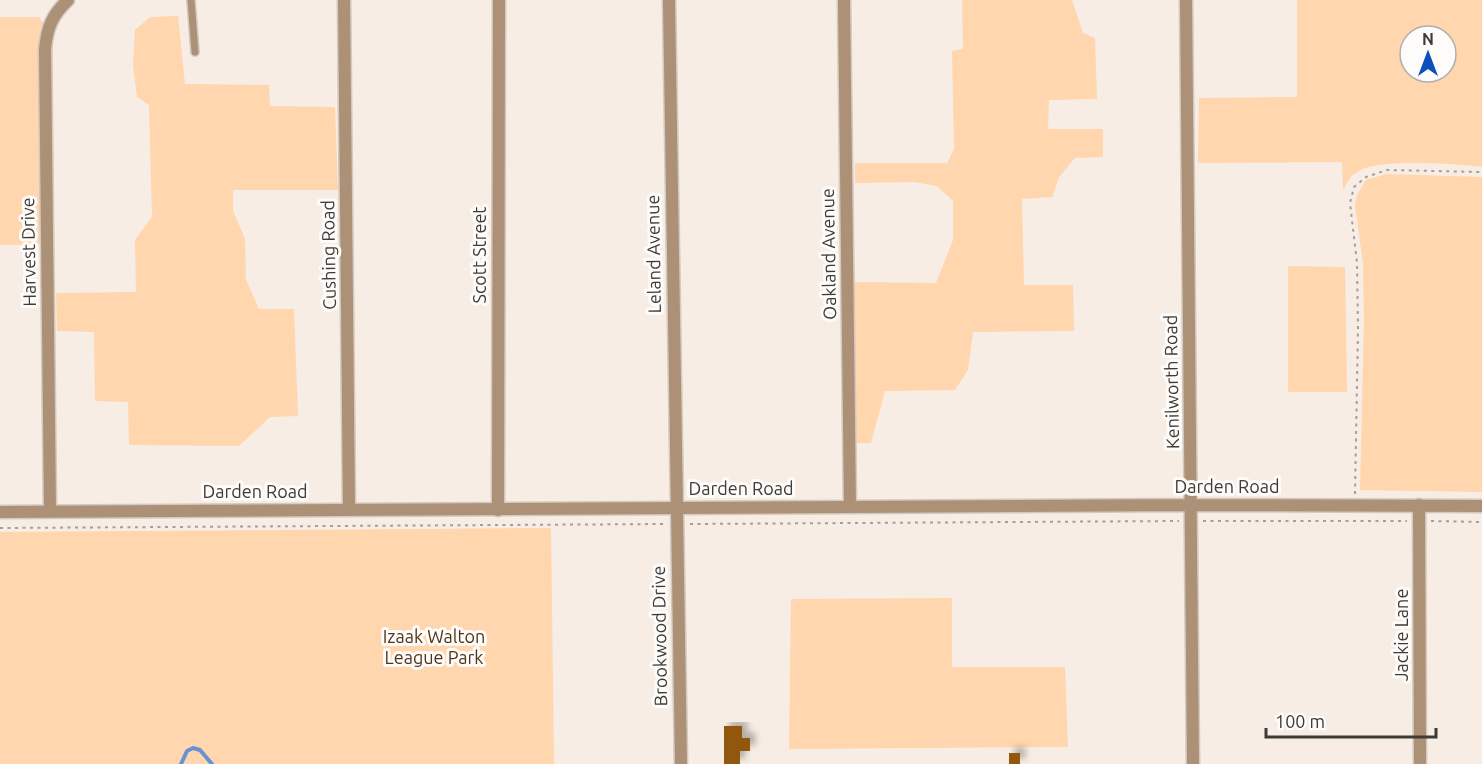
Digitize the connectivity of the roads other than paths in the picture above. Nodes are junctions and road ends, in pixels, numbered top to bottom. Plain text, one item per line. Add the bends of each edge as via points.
1 (68, 0) edge
2 (191, 0) edge
3 (344, 0) edge
4 (499, 0) edge
5 (669, 0) edge
6 (844, 0) edge
7 (1186, 0) edge
8 (195, 52) dead end
9 (1191, 505) junction
10 (1419, 505) junction
11 (1482, 506) edge
12 (850, 507) junction
13 (676, 508) junction
14 (349, 510) junction
15 (498, 510) junction
16 (50, 511) junction
17 (0, 512) edge
18 (681, 764) edge
19 (1193, 764) edge
20 (1420, 764) edge

1 - 16 street, Harvest Drive via 47,29 45,49
2 - 8 lane
3 - 14 street, Cushing Road
4 - 15 street, Scott Street
5 - 13 street, Leland Avenue
6 - 12 street, Oakland Avenue
7 - 9 street, Kenilworth Road
9 - 10 street, Darden Road
9 - 12 street, Darden Road
9 - 19 street, Kenilworth Road
10 - 11 street, Darden Road
10 - 20 street, Jackie Lane
12 - 13 street, Darden Road
13 - 15 street, Darden Road
13 - 18 street, Brookwood Drive
14 - 15 street, Darden Road
14 - 16 street, Darden Road
16 - 17 street, Darden Road

